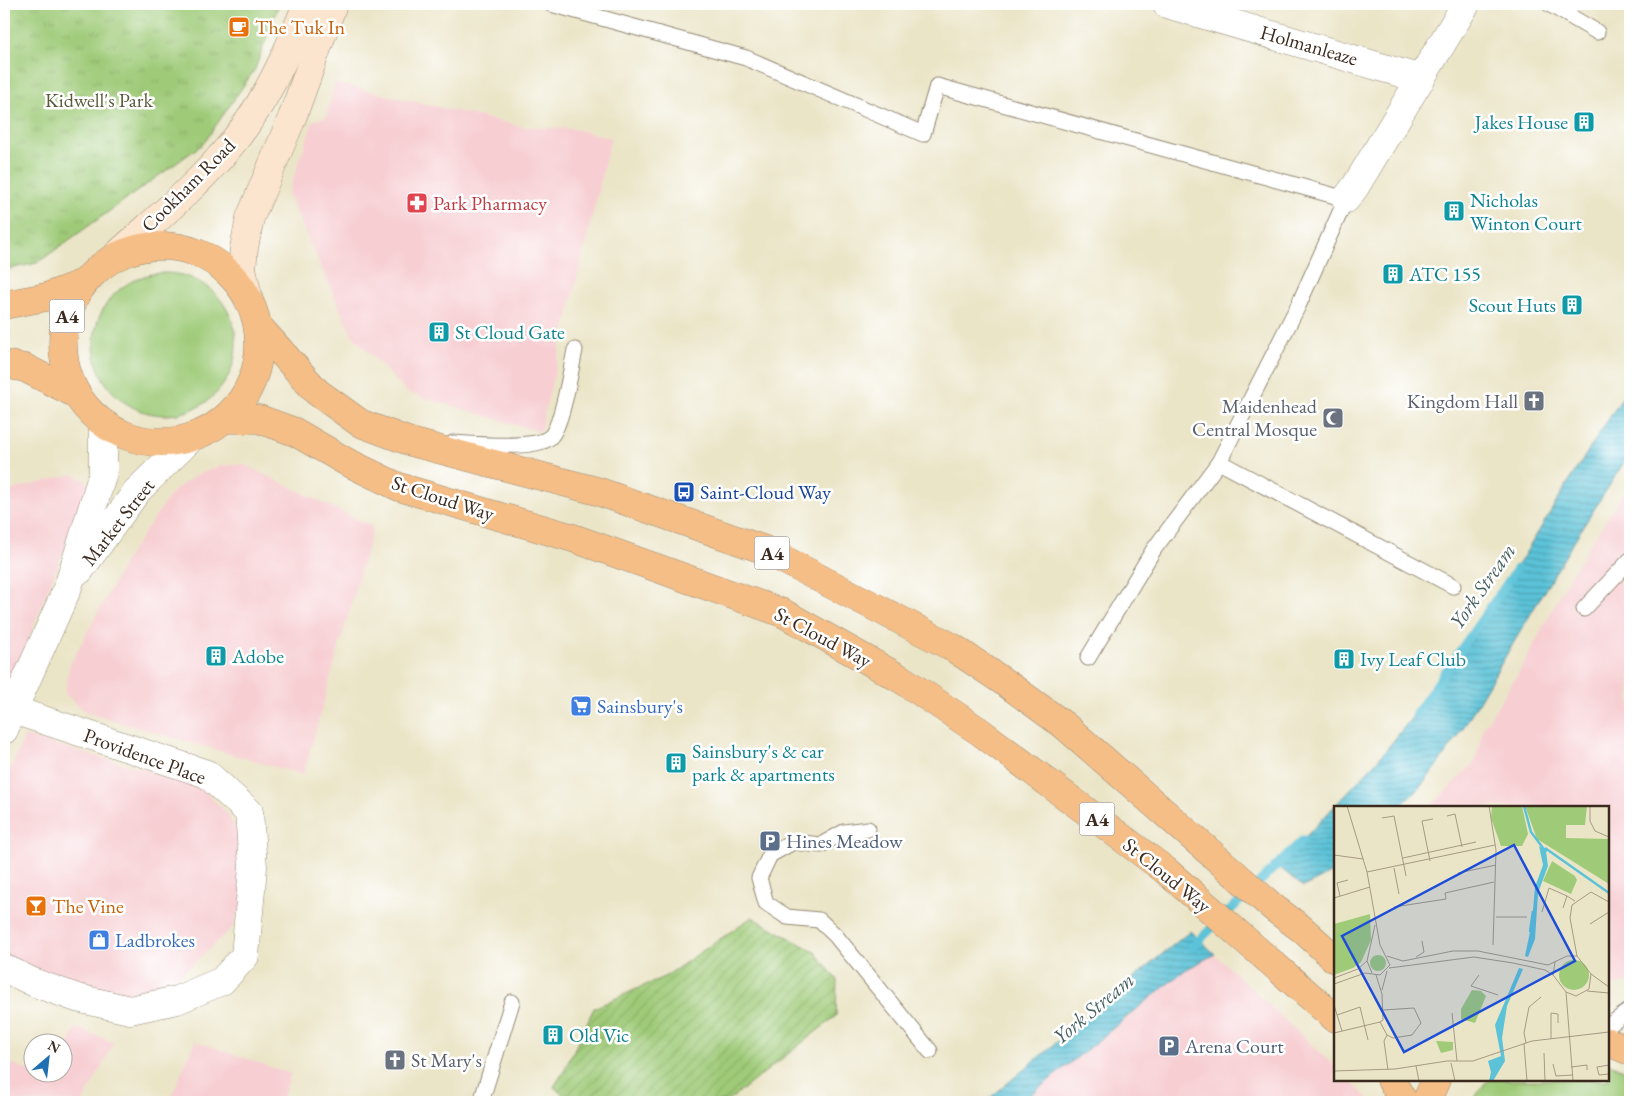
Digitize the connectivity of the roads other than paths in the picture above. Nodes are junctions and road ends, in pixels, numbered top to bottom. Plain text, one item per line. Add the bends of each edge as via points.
1 (307, 4) edge
2 (333, 4) edge
3 (551, 4) edge
4 (1167, 4) edge
5 (1466, 4) edge
6 (1549, 4) edge
7 (1597, 32) dead end
8 (1421, 79) junction
9 (1346, 199) junction
10 (117, 256) junction
11 (83, 283) junction
12 (4, 305) edge
13 (254, 313) junction
14 (575, 350) dead end
15 (4, 364) edge
16 (76, 394) junction
17 (224, 419) junction
18 (103, 423) junction
19 (192, 437) junction
20 (411, 442) junction
21 (1218, 462) junction
22 (1630, 560) edge
23 (1453, 586) dead end
24 (68, 587) junction
25 (1584, 609) dead end
26 (1088, 658) dead end
27 (8, 720) edge
28 (868, 829) dead end
29 (1334, 958) edge
30 (4, 968) edge
31 (512, 1002) dead end
32 (1630, 1010) edge
33 (1334, 1017) edge
34 (1609, 1025) edge
35 (1609, 1042) edge
36 (1630, 1051) edge
37 (930, 1052) dead end
38 (1392, 1081) edge
39 (1436, 1081) edge
40 (481, 1102) edge
41 (1404, 1102) edge
42 (1426, 1102) edge

1 - 10 main road, Cookham Road via 270,89 230,146 199,180
2 - 13 main road via 292,118 250,218 242,268
3 - 9 lane via 746,58 923,134 937,86
4 - 8 street, Holmanleaze
5 - 8 street
6 - 7 lane
8 - 9 street
9 - 21 lane via 1298,306
10 - 11 main road, A4
10 - 13 main road, A4 via 147,246 178,247 207,257 232,276
11 - 12 main road, A4 via 46,297
11 - 16 main road, A4 via 69,309 62,338 65,367
13 - 17 main road, A4 via 259,351 254,377 242,400
13 - 20 main road, A4 via 317,392 360,423
14 - 20 lane via 560,420 549,438 536,444 506,445
15 - 16 main road, A4 via 25,368
16 - 18 main road, A4
17 - 19 main road, A4
17 - 33 main road, St Cloud Way / A4 via 259,420 296,432 345,461 399,486 573,538 783,614 901,679 979,731 1165,870
18 - 19 main road, A4 via 130,437 161,442
18 - 24 street, Market Street via 103,473
19 - 24 street, Market Street via 137,491
20 - 29 main road, A4 via 597,491 765,550 952,647 1065,726
21 - 23 lane
21 - 26 lane via 1154,549
22 - 25 lane
24 - 27 street, Market Street
27 - 30 street, Providence Place via 207,774 249,812 253,867 245,956 222,981 177,1000 130,1010 77,998
28 - 37 lane via 844,832 821,845 794,842 770,855 758,878 766,903 787,917 818,920 835,935
31 - 40 lane
32 - 34 lane
35 - 36 main road
38 - 41 main road
39 - 42 main road

